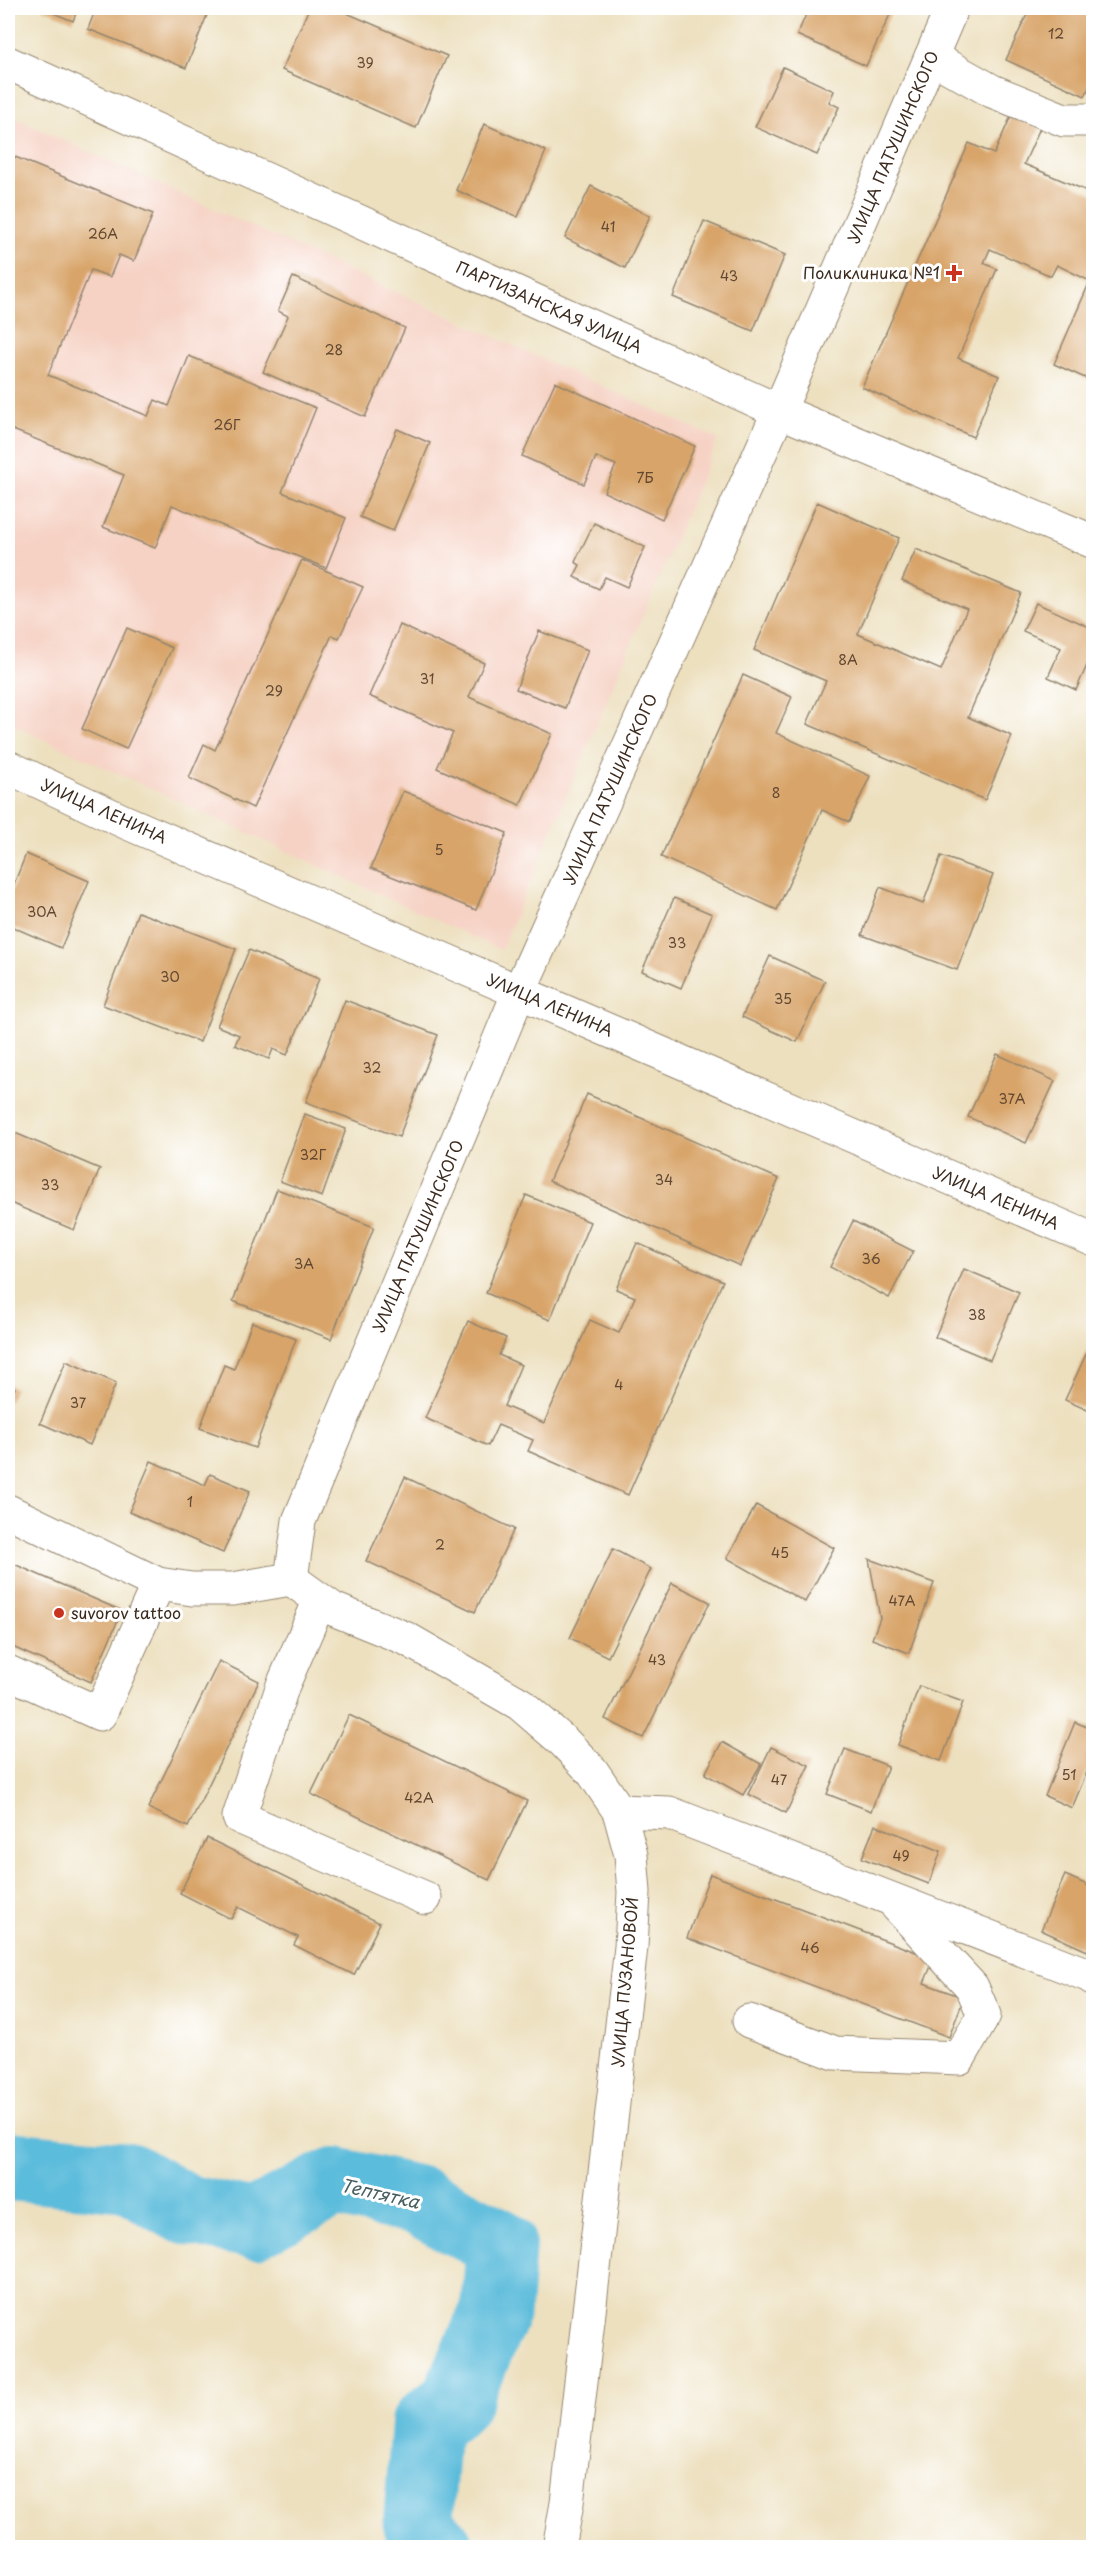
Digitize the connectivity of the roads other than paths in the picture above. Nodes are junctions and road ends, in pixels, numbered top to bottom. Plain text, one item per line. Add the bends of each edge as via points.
1 (952, 8) edge
2 (931, 57) junction
3 (8, 63) edge
4 (1094, 120) edge
5 (779, 411) junction
6 (1094, 542) edge
7 (8, 767) edge
8 (519, 992) junction
9 (1094, 1240) edge
10 (8, 1511) edge
11 (291, 1579) junction
12 (158, 1584) junction
13 (320, 1600) junction
14 (8, 1672) edge
15 (619, 1811) junction
16 (424, 1898) dead end
17 (890, 1898) junction
18 (1094, 1979) edge
19 (749, 2021) dead end
20 (559, 2547) edge

1 - 2 street, УЛИЦА ПАТУШИНСКОГО
2 - 4 street via 992,91 1064,120
2 - 5 street, УЛИЦА ПАТУШИНСКОГО
3 - 5 street, ПАРТИЗАНСКАЯ УЛИЦА
5 - 6 street, ПАРТИЗАНСКАЯ УЛИЦА
5 - 8 street, УЛИЦА ПАТУШИНСКОГО
7 - 8 street, УЛИЦА ЛЕНИНА via 123,821
8 - 9 street, УЛИЦА ЛЕНИНА
8 - 11 street, УЛИЦА ПАТУШИНСКОГО via 299,1521
10 - 12 street
11 - 12 street via 233,1590
11 - 13 street, УЛИЦА ПУЗАНОВОЙ
12 - 14 street via 99,1714
13 - 15 street, УЛИЦА ПУЗАНОВОЙ via 407,1639 520,1704 592,1771
13 - 16 street via 283,1685 239,1817
15 - 17 street via 669,1813
15 - 20 street, УЛИЦА ПУЗАНОВОЙ via 631,1854 631,1947
17 - 18 street
17 - 19 street via 972,1987 984,2014 959,2058 835,2053

